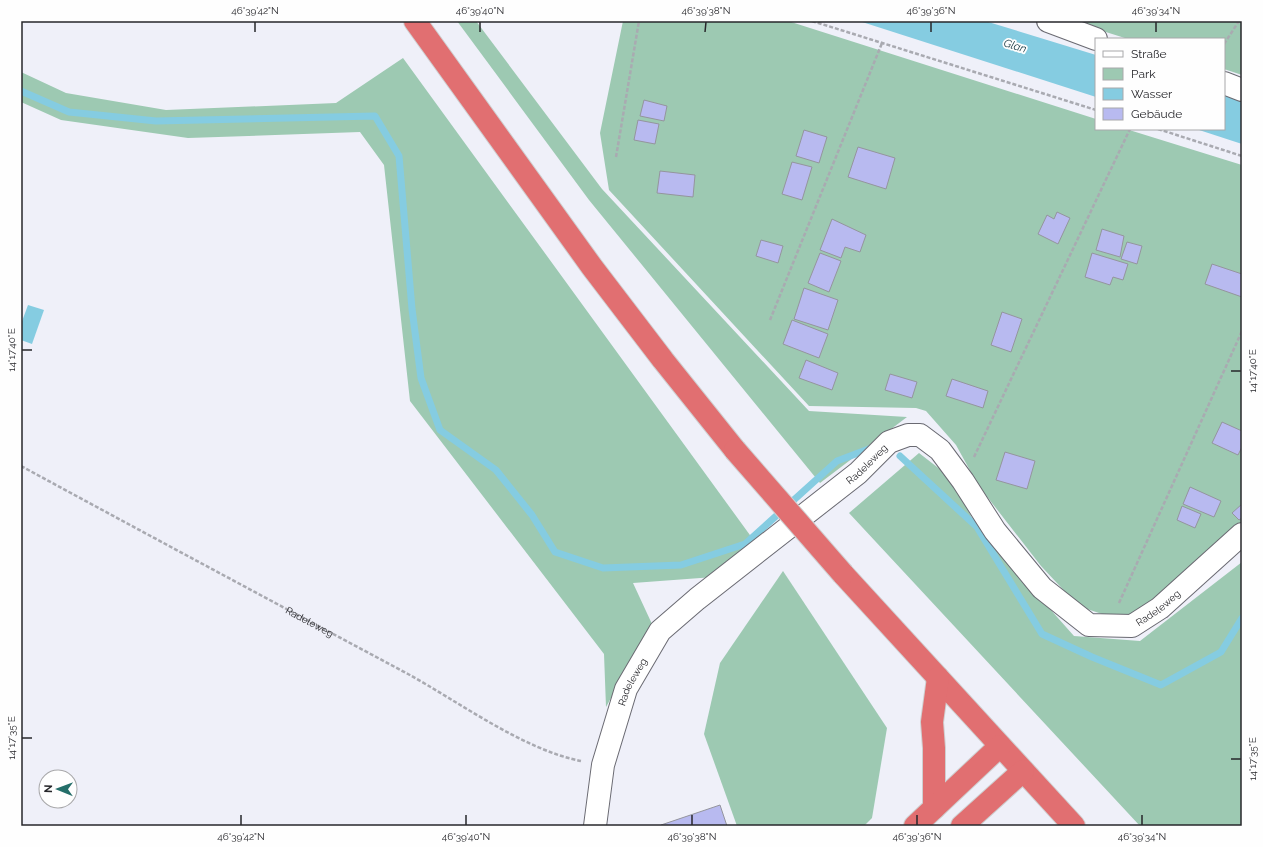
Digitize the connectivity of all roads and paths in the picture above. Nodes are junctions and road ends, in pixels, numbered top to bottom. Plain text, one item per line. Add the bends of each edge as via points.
1 (415, 21) edge
2 (639, 21) edge
3 (812, 21) edge
4 (1048, 21) edge
5 (1239, 21) edge
6 (1095, 39) edge
7 (1225, 42) edge
8 (882, 43) junction
9 (1225, 84) edge
10 (1242, 90) edge
11 (1095, 110) edge
12 (1130, 130) edge
13 (1161, 130) edge
14 (1242, 156) edge
15 (616, 157) dead end
16 (770, 320) dead end
17 (1242, 330) edge
18 (21, 466) edge
19 (963, 481) junction
20 (1242, 534) edge
21 (1108, 627) junction
22 (938, 678) junction
23 (1000, 746) junction
24 (603, 765) junction
25 (1023, 770) junction
26 (934, 808) junction
27 (595, 826) edge
28 (915, 826) edge
29 (962, 826) edge
30 (1074, 826) edge

1 - 22 highway, bridge via 592,267 663,360 735,450
2 - 15 path
3 - 8 path
4 - 6 street
5 - 7 path
8 - 11 path
8 - 16 path
9 - 10 street
12 - 19 path
13 - 14 path
17 - 21 path
18 - 24 path, Radeleweg via 417,679 512,733 567,758
19 - 21 street, Radeleweg via 995,531 1042,588 1089,625
19 - 24 street, Radeleweg via 940,450 920,435 908,434 889,442 858,473 660,631 626,689
20 - 21 street, Radeleweg via 1160,608 1132,626
22 - 23 highway
22 - 26 highway via 932,722
23 - 25 highway
23 - 26 highway
24 - 27 street, Radeleweg
25 - 29 highway
25 - 30 highway
26 - 28 highway

